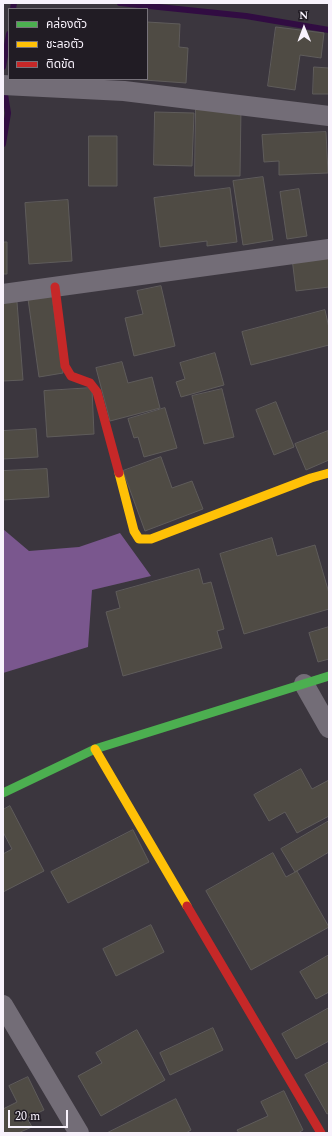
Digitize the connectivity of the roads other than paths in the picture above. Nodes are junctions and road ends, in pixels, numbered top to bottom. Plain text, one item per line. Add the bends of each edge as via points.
1 (12, 85) edge
2 (329, 116) edge
3 (329, 249) edge
4 (55, 287) junction
5 (3, 294) edge
6 (329, 473) edge
7 (329, 676) edge
8 (304, 684) junction
9 (329, 728) edge
10 (95, 750) junction
11 (3, 793) edge
12 (3, 1005) edge
13 (79, 1133) edge
14 (321, 1133) edge

1 - 2 street via 124,92
3 - 4 street
4 - 5 street
4 - 6 street via 65,366 71,376 90,383 97,392 134,531 139,539 151,539
7 - 8 street
8 - 9 street
8 - 10 street
10 - 11 street
10 - 14 street
12 - 13 street

